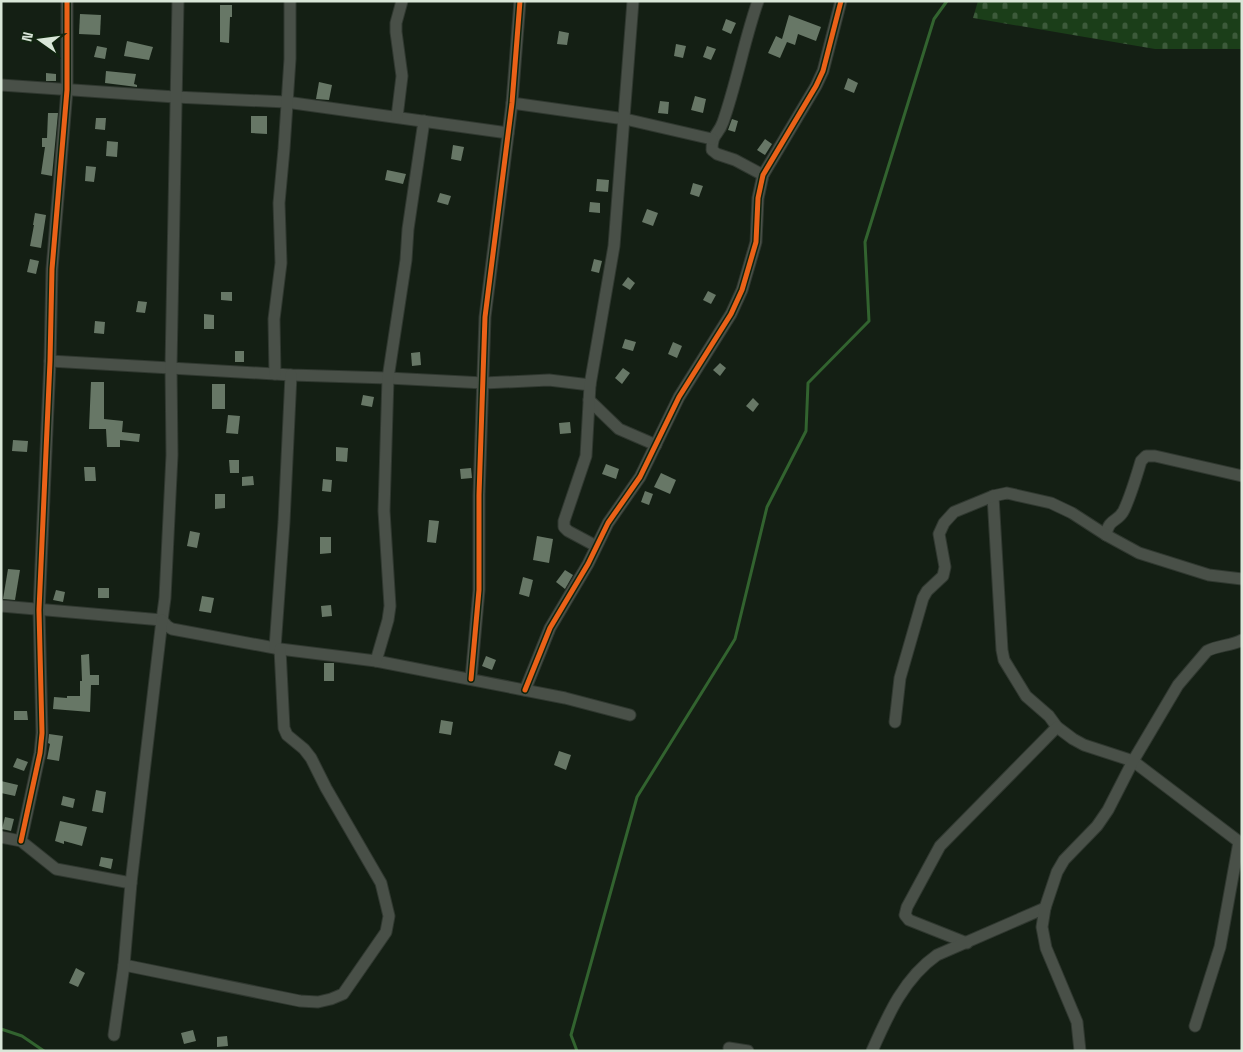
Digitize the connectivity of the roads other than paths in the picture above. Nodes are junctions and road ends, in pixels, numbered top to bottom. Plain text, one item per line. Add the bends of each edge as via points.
1 (67, 1) edge
2 (178, 1) edge
3 (290, 1) edge
4 (402, 1) edge
5 (520, 1) edge
6 (633, 1) edge
7 (758, 1) edge
8 (841, 1) edge
9 (1, 85) edge
10 (67, 90) junction
11 (175, 97) junction
12 (286, 102) junction
13 (512, 103) junction
14 (397, 117) junction
15 (625, 119) junction
16 (424, 121) junction
17 (508, 133) junction
18 (712, 139) junction
19 (764, 175) junction
20 (50, 361) junction
21 (171, 367) junction
22 (275, 374) junction
23 (291, 375) junction
24 (388, 378) junction
25 (484, 383) junction
26 (590, 385) junction
27 (589, 400) junction
28 (656, 445) junction
29 (1242, 476) edge
30 (993, 496) junction
31 (1106, 535) junction
32 (596, 546) junction
33 (1242, 579) edge
34 (1, 606) edge
35 (39, 610) junction
36 (162, 620) junction
37 (1242, 640) edge
38 (277, 648) junction
39 (376, 661) junction
40 (471, 680) junction
41 (526, 690) junction
42 (630, 715) dead end
43 (895, 722) dead end
44 (1057, 727) junction
45 (1133, 761) junction
46 (1, 837) edge
47 (22, 842) junction
48 (1240, 843) edge
49 (131, 883) junction
50 (1045, 908) junction
51 (967, 943) junction
52 (124, 965) junction
53 (1195, 1026) dead end
54 (114, 1035) dead end
55 (729, 1048) dead end
56 (748, 1051) edge
57 (872, 1051) edge
58 (1080, 1051) edge

1 - 10 street
2 - 11 street
3 - 12 street
4 - 14 street via 396,23 402,76
5 - 13 street
6 - 15 street
7 - 18 street via 723,122
8 - 19 street via 823,71
9 - 10 street
10 - 11 street
10 - 20 street via 54,246
11 - 12 street
11 - 21 street
12 - 14 street
12 - 22 street via 279,195 281,263 274,320
13 - 15 street
13 - 17 street
14 - 16 street
15 - 18 street
15 - 26 street via 614,246
16 - 17 street
16 - 24 street
17 - 25 street via 485,317
18 - 19 street via 712,150 716,154
19 - 28 street via 758,198 756,242 742,290 731,314 679,397
20 - 21 street
20 - 35 street
21 - 22 street
21 - 36 street via 172,455
22 - 23 street
23 - 24 street
23 - 38 street
24 - 25 street
24 - 39 street via 384,510 390,606
25 - 26 street via 549,380
25 - 40 street via 479,590
26 - 27 street
27 - 28 street via 619,429
27 - 32 street via 586,456 564,527
28 - 32 street via 640,477
29 - 31 street via 1146,456 1123,513 1111,522
30 - 31 street via 1007,493 1051,503
30 - 43 street via 954,512 939,534 945,567 943,576 923,598 900,678
30 - 44 street via 1004,660 1026,696
31 - 33 street via 1139,554 1209,575
32 - 41 street via 550,628
34 - 35 street
35 - 36 street
35 - 47 street via 42,734
36 - 38 street via 172,628
36 - 49 street
37 - 45 street via 1207,650 1178,685
38 - 39 street
38 - 52 street via 284,728 311,758 381,883 389,916 386,932 343,994 318,1002
39 - 40 street
40 - 41 street
41 - 42 street
44 - 45 street via 1084,745
44 - 51 street via 940,846 907,907 904,915 909,920
45 - 48 street
45 - 50 street via 1097,826 1056,872
46 - 47 street
47 - 49 street via 56,869
48 - 53 street via 1220,947
49 - 52 street
50 - 51 street
50 - 58 street via 1042,927 1046,948 1077,1022
51 - 57 street via 926,963 896,999
52 - 54 street
55 - 56 street

